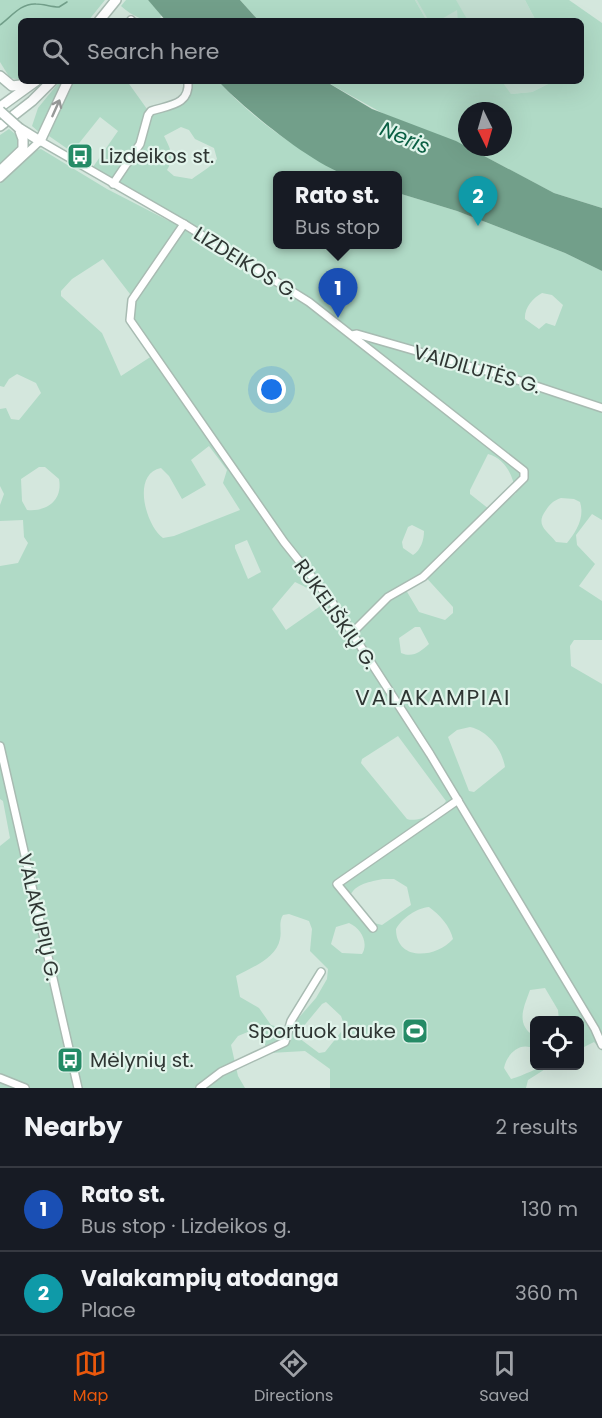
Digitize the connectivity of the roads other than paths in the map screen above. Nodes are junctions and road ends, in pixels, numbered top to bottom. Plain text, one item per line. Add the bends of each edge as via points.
1 (116, 0) edge
2 (101, 18) edge
3 (0, 76) edge
4 (24, 84) edge
5 (32, 84) edge
6 (49, 84) edge
7 (67, 84) edge
8 (188, 84) edge
9 (0, 109) edge
10 (0, 126) edge
11 (19, 128) junction
12 (40, 141) junction
13 (12, 162) junction
14 (0, 171) edge
15 (0, 178) edge
16 (113, 184) junction
17 (184, 225) junction
18 (352, 336) junction
19 (602, 408) edge
20 (351, 634) junction
21 (0, 746) edge
22 (458, 800) junction
23 (373, 928) dead end
24 (321, 972) dead end
25 (602, 1045) edge
26 (0, 1078) edge
27 (25, 1088) edge
28 (78, 1088) edge
29 (200, 1088) edge

1 - 2 main road
3 - 4 main road via 12,86
5 - 9 main road
6 - 10 main road
12 -> 7 main road
8 - 16 street via 189,93 184,100 151,111 140,144
9 - 11 main road, bridge
11 - 12 main road
11 - 13 main road via 24,144
12 - 15 street
12 - 16 street, LIZDEIKOS G.
13 - 14 main road
13 - 15 street
16 - 17 street, LIZDEIKOS G.
17 - 18 street, LIZDEIKOS G. via 309,302
17 - 20 street, RUKELIŠKIŲ G. via 132,300 130,320
18 - 19 street, VAIDILUTĖS G. via 357,334 524,382
18 - 20 street, LIZDEIKOS G. via 524,471 525,478 423,577 388,597
20 - 22 street, RUKELIŠKIŲ G.
21 - 28 street, VALAKUPIŲ G.
22 - 23 street via 337,884
22 - 25 street, RUKELIŠKIŲ G.
24 - 29 street via 291,1021 285,1041 221,1072
26 - 27 street

